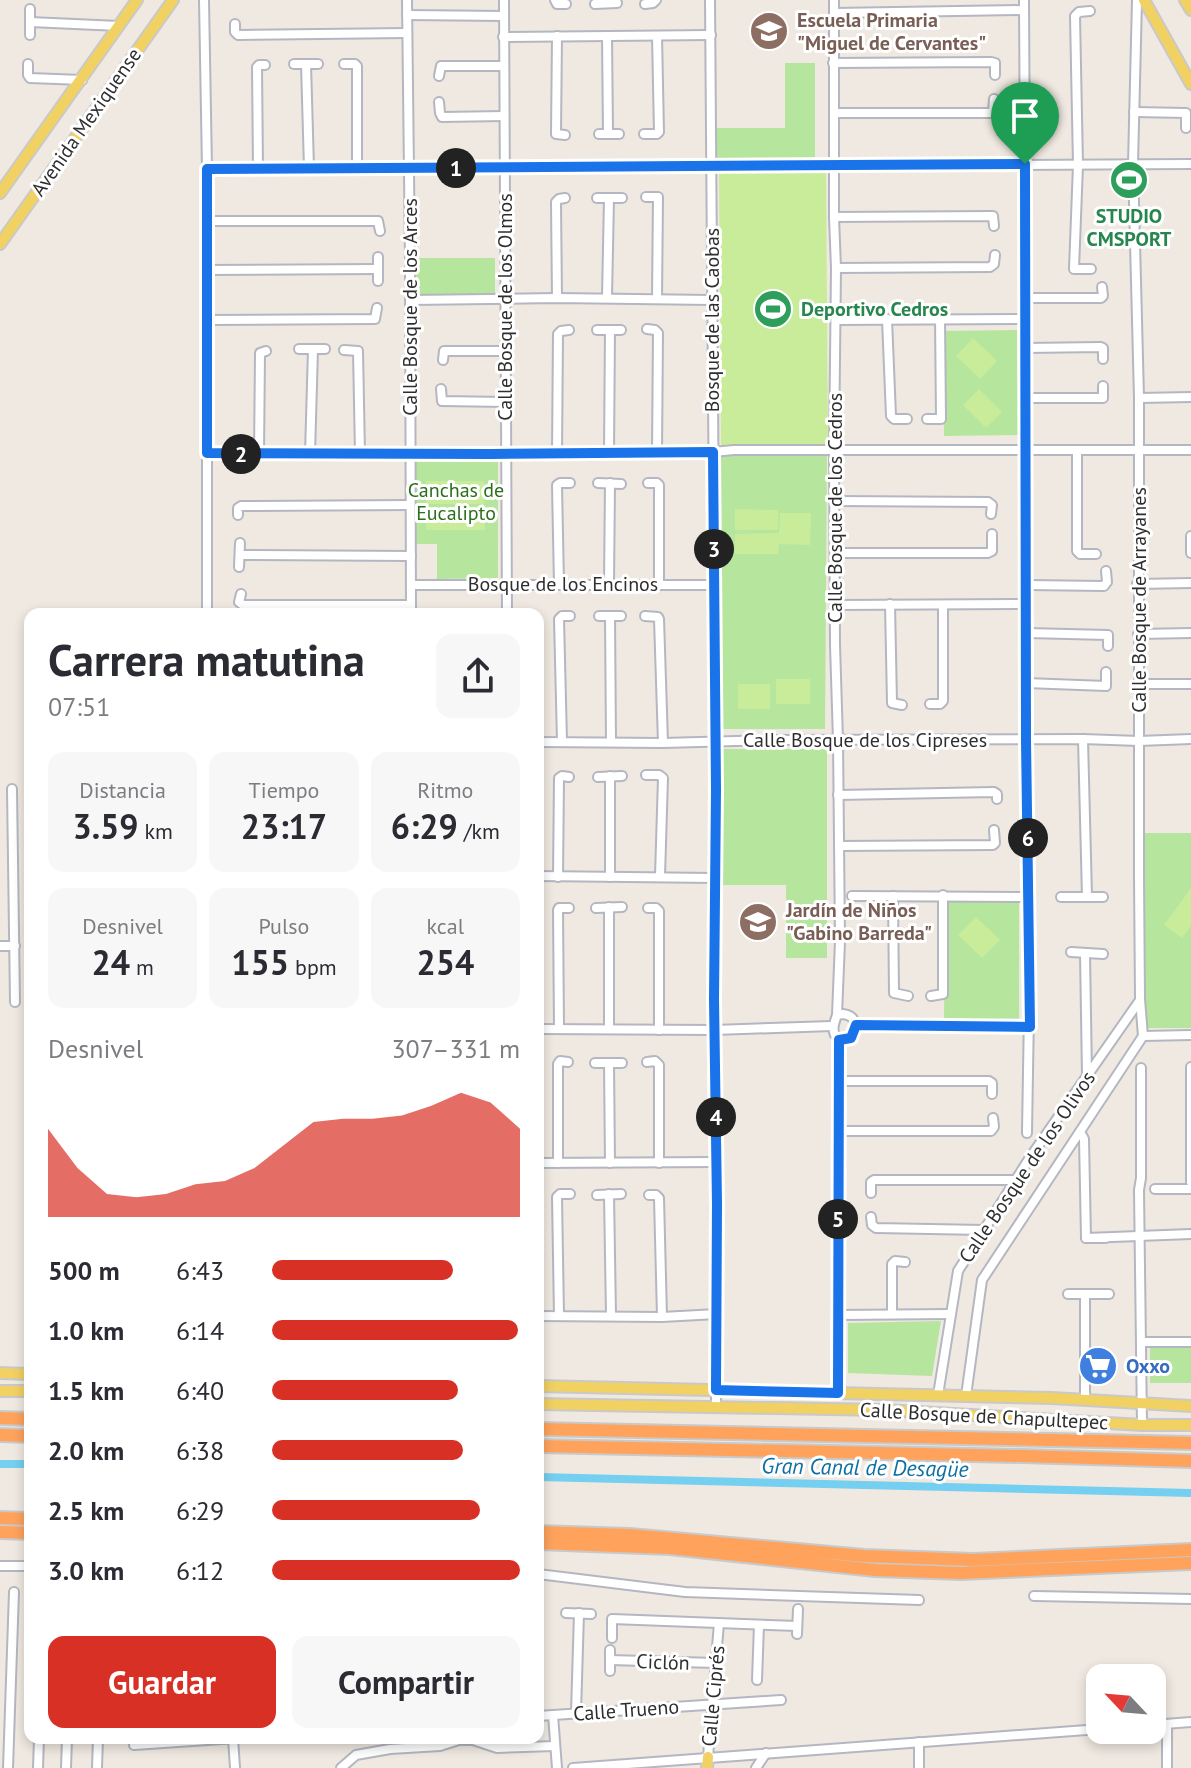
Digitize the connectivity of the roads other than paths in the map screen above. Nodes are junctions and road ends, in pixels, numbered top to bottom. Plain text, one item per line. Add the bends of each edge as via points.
1 (137, 0) edge
2 (173, 0) edge
3 (204, 0) edge
4 (407, 0) edge
5 (504, 0) edge
6 (555, 0) edge
7 (656, 0) edge
8 (710, 0) edge
9 (834, 0) edge
10 (889, 0) edge
11 (939, 0) edge
12 (1024, 0) edge
13 (1137, 0) edge
14 (1144, 0) edge
15 (1185, 0) edge
16 (605, 2) edge
17 (617, 3) dead end
18 (566, 4) dead end
19 (595, 4) dead end
20 (645, 4) dead end
21 (130, 5) edge
22 (30, 9) dead end
23 (1024, 10) junction
24 (1191, 10) edge
25 (939, 11) junction
26 (1090, 11) dead end
27 (889, 12) junction
28 (834, 13) junction
29 (407, 15) junction
30 (504, 16) junction
31 (30, 22) junction
32 (235, 24) dead end
33 (119, 26) junction
34 (407, 33) junction
35 (30, 35) dead end
36 (711, 35) junction
37 (557, 36) junction
38 (607, 36) junction
39 (657, 36) junction
40 (503, 37) junction
41 (833, 63) junction
42 (28, 64) dead end
43 (294, 64) dead end
44 (306, 64) junction
45 (318, 64) dead end
46 (344, 64) dead end
47 (265, 65) dead end
48 (503, 66) junction
49 (995, 75) dead end
50 (439, 76) dead end
51 (82, 80) junction
52 (1191, 84) edge
53 (994, 99) dead end
54 (439, 102) dead end
55 (1134, 112) junction
56 (834, 113) junction
57 (504, 116) junction
58 (1186, 128) dead end
59 (619, 134) dead end
60 (644, 134) dead end
61 (565, 135) dead end
62 (1025, 164) junction
63 (1133, 164) junction
64 (1191, 164) edge
65 (834, 165) junction
66 (1078, 165) junction
67 (710, 166) junction
68 (309, 168) junction
69 (409, 168) junction
70 (504, 168) junction
71 (207, 169) junction
72 (258, 169) junction
73 (357, 169) junction
74 (0, 193) edge
75 (646, 197) dead end
76 (565, 198) dead end
77 (597, 198) dead end
78 (609, 198) junction
79 (622, 198) dead end
80 (834, 217) junction
81 (206, 221) junction
82 (994, 226) dead end
83 (380, 231) dead end
84 (0, 244) edge
85 (995, 255) dead end
86 (378, 257) dead end
87 (836, 268) junction
88 (378, 269) junction
89 (1091, 269) dead end
90 (207, 270) junction
91 (378, 281) dead end
92 (1102, 287) dead end
93 (557, 298) junction
94 (607, 298) junction
95 (1026, 298) junction
96 (506, 299) junction
97 (657, 299) junction
98 (410, 300) junction
99 (712, 300) junction
100 (377, 308) dead end
101 (940, 318) junction
102 (887, 319) junction
103 (1026, 319) junction
104 (207, 320) junction
105 (836, 320) junction
106 (647, 329) dead end
107 (569, 330) dead end
108 (597, 330) dead end
109 (610, 330) junction
110 (621, 330) dead end
111 (1026, 348) junction
112 (299, 349) dead end
113 (313, 349) junction
114 (325, 349) dead end
115 (344, 350) dead end
116 (266, 351) dead end
117 (506, 351) junction
118 (1103, 359) dead end
119 (443, 360) dead end
120 (1103, 386) dead end
121 (441, 389) dead end
122 (1191, 397) edge
123 (1026, 398) junction
124 (1139, 398) junction
125 (506, 402) junction
126 (907, 419) dead end
127 (927, 419) dead end
128 (1139, 449) junction
129 (834, 450) junction
130 (1077, 450) junction
131 (1191, 450) edge
132 (1026, 451) junction
133 (609, 452) junction
134 (657, 452) junction
135 (713, 452) junction
136 (207, 453) junction
137 (411, 453) junction
138 (557, 453) junction
139 (259, 454) junction
140 (310, 454) junction
141 (360, 454) junction
142 (506, 454) junction
143 (570, 483) dead end
144 (598, 483) dead end
145 (610, 483) junction
146 (648, 483) dead end
147 (621, 484) dead end
148 (835, 501) junction
149 (410, 505) junction
150 (991, 514) dead end
151 (238, 515) dead end
152 (992, 534) dead end
153 (1191, 536) edge
154 (240, 543) dead end
155 (835, 553) junction
156 (1189, 553) edge
157 (1096, 554) dead end
158 (240, 555) junction
159 (411, 556) junction
160 (239, 567) dead end
161 (1106, 571) dead end
162 (1191, 583) edge
163 (559, 584) junction
164 (609, 584) junction
165 (659, 584) junction
166 (1137, 584) junction
167 (411, 585) junction
168 (506, 585) junction
169 (715, 585) junction
170 (1027, 585) junction
171 (241, 594) dead end
172 (890, 604) junction
173 (1026, 604) junction
174 (836, 605) junction
175 (943, 605) junction
176 (207, 608) edge
177 (344, 608) edge
178 (411, 608) edge
179 (507, 608) edge
180 (570, 616) dead end
181 (599, 616) dead end
182 (610, 616) junction
183 (621, 616) dead end
184 (645, 616) dead end
185 (1027, 633) junction
186 (1191, 633) edge
187 (1138, 634) junction
188 (1108, 646) dead end
189 (1106, 672) dead end
190 (1026, 683) junction
191 (1139, 684) junction
192 (1191, 684) edge
193 (930, 704) dead end
194 (902, 705) dead end
195 (1083, 739) junction
196 (1191, 739) edge
197 (838, 740) junction
198 (1026, 740) junction
199 (715, 741) junction
200 (1139, 741) junction
201 (544, 742) edge
202 (562, 742) junction
203 (611, 742) junction
204 (663, 743) junction
205 (646, 775) dead end
206 (610, 776) junction
207 (622, 776) dead end
208 (569, 777) dead end
209 (598, 777) dead end
210 (12, 789) dead end
211 (838, 795) junction
212 (997, 799) dead end
213 (994, 830) dead end
214 (0, 835) edge
215 (12, 835) junction
216 (839, 846) junction
217 (544, 876) edge
218 (660, 876) junction
219 (558, 877) junction
220 (610, 877) junction
221 (714, 878) junction
222 (13, 888) junction
223 (0, 891) edge
224 (943, 895) junction
225 (852, 896) dead end
226 (893, 896) junction
227 (1029, 897) junction
228 (1061, 897) dead end
229 (1087, 897) junction
230 (1103, 897) dead end
231 (609, 907) junction
232 (622, 907) dead end
233 (569, 908) dead end
234 (596, 908) dead end
235 (648, 908) dead end
236 (0, 946) edge
237 (15, 946) junction
238 (1071, 952) dead end
239 (1085, 953) junction
240 (1103, 954) dead end
241 (908, 996) dead end
242 (931, 996) dead end
243 (1140, 999) junction
244 (15, 1002) dead end
245 (837, 1015) junction
246 (609, 1025) junction
247 (856, 1025) junction
248 (832, 1026) junction
249 (659, 1027) junction
250 (1030, 1027) junction
251 (544, 1029) edge
252 (559, 1029) junction
253 (714, 1030) junction
254 (1191, 1035) edge
255 (1143, 1036) junction
256 (839, 1040) junction
257 (568, 1062) dead end
258 (647, 1062) dead end
259 (595, 1063) dead end
260 (609, 1063) junction
261 (622, 1063) dead end
262 (1191, 1067) edge
263 (1141, 1068) dead end
264 (1087, 1076) junction
265 (838, 1081) junction
266 (992, 1094) dead end
267 (993, 1118) dead end
268 (838, 1131) junction
269 (1080, 1132) junction
270 (1027, 1133) dead end
271 (717, 1162) junction
272 (544, 1163) edge
273 (558, 1163) junction
274 (610, 1163) junction
275 (659, 1163) junction
276 (1141, 1178) junction
277 (1016, 1180) junction
278 (1191, 1182) edge
279 (1155, 1189) junction
280 (1191, 1189) edge
281 (871, 1193) dead end
282 (570, 1194) dead end
283 (609, 1194) junction
284 (621, 1194) dead end
285 (597, 1195) dead end
286 (649, 1195) dead end
287 (1140, 1198) junction
288 (871, 1217) dead end
289 (984, 1230) junction
290 (1191, 1234) edge
291 (1086, 1238) junction
292 (1106, 1238) dead end
293 (905, 1262) dead end
294 (1068, 1294) dead end
295 (1085, 1294) junction
296 (1109, 1294) dead end
297 (717, 1314) junction
298 (892, 1314) junction
299 (951, 1314) junction
300 (838, 1315) junction
301 (544, 1316) edge
302 (559, 1316) junction
303 (611, 1316) junction
304 (662, 1317) junction
305 (1142, 1342) junction
306 (1191, 1342) edge
307 (0, 1373) edge
308 (24, 1374) edge
309 (544, 1386) edge
310 (716, 1390) junction
311 (0, 1391) edge
312 (24, 1391) edge
313 (838, 1393) junction
314 (938, 1395) junction
315 (966, 1396) junction
316 (1085, 1399) junction
317 (544, 1404) edge
318 (1142, 1404) junction
319 (1191, 1406) edge
320 (716, 1407) junction
321 (0, 1418) edge
322 (24, 1419) edge
323 (1142, 1425) junction
324 (1191, 1425) edge
325 (544, 1429) edge
326 (0, 1435) edge
327 (24, 1436) edge
328 (1191, 1443) edge
329 (544, 1446) edge
330 (1191, 1461) edge
331 (0, 1518) edge
332 (24, 1519) edge
333 (0, 1532) edge
334 (544, 1532) edge
335 (24, 1533) edge
336 (544, 1543) edge
337 (1191, 1550) edge
338 (1191, 1563) edge
339 (0, 1566) edge
340 (24, 1566) edge
341 (544, 1575) edge
342 (14, 1592) dead end
343 (1034, 1596) dead end
344 (1191, 1599) edge
345 (919, 1600) dead end
346 (798, 1609) dead end
347 (566, 1613) dead end
348 (579, 1613) junction
349 (591, 1614) dead end
350 (719, 1623) junction
351 (759, 1625) junction
352 (612, 1638) dead end
353 (716, 1663) junction
354 (610, 1671) dead end
355 (757, 1680) dead end
356 (781, 1700) dead end
357 (713, 1704) junction
358 (576, 1713) junction
359 (553, 1715) junction
360 (544, 1716) edge
361 (1191, 1722) edge
362 (1167, 1724) joint
363 (1086, 1730) edge
364 (919, 1742) junction
365 (39, 1744) edge
366 (67, 1744) edge
367 (98, 1744) edge
368 (148, 1744) edge
369 (234, 1744) edge
370 (390, 1744) edge
371 (446, 1744) edge
372 (485, 1744) edge
373 (134, 1745) dead end
374 (555, 1746) junction
375 (390, 1749) junction
376 (766, 1753) junction
377 (707, 1762) edge
378 (8, 1768) edge
379 (38, 1768) edge
380 (66, 1768) edge
381 (97, 1768) edge
382 (235, 1768) edge
383 (341, 1768) edge
384 (557, 1768) edge
385 (573, 1768) edge
386 (756, 1768) edge
387 (919, 1768) edge
388 (1167, 1768) edge

1 - 21 main road, Avenida Mexiquense
2 - 84 main road, Avenida Mexiquense
3 - 71 street
4 - 29 street, Calle Bosque de los Arces
5 - 30 street, Calle Bosque de los Olmos
6 - 18 street
7 - 20 street
8 - 36 street, Bosque de las Caobas
9 - 28 street, Calle Bosque de los Cedros
10 - 27 street
11 - 25 street
12 - 23 street
13 - 55 street, Calle Bosque de Arrayanes
14 - 52 main road
15 - 24 main road
16 - 17 street
16 - 19 street
21 - 33 main road, Avenida Mexiquense
22 - 31 street
23 - 25 street
23 - 62 street
25 - 27 street
26 - 66 street via 1075,16
27 - 28 street
28 - 41 street, Calle Bosque de los Cedros
29 - 30 street
29 - 34 street, Calle Bosque de los Arces
30 - 40 street, Calle Bosque de los Olmos
31 - 33 street
31 - 35 street
32 - 34 street via 238,35
33 - 51 main road, Avenida Mexiquense
34 - 69 street, Calle Bosque de los Arces
36 - 39 street
36 - 67 street, Bosque de las Caobas
37 - 38 street
37 - 40 street
37 - 61 street via 556,133
38 - 39 street
38 - 59 street via 603,134
39 - 60 street via 659,132
40 - 48 street, Calle Bosque de los Olmos
41 - 49 street via 991,62
41 - 56 street, Calle Bosque de los Cedros
42 - 51 street via 30,78
43 - 44 street
44 - 45 street
44 - 68 street
46 - 73 street via 357,66
47 - 72 street via 257,67
48 - 50 street via 441,66
48 - 57 street, Calle Bosque de los Olmos
51 - 74 main road, Avenida Mexiquense
53 - 56 street via 993,113
54 - 57 street via 442,117
55 - 58 street via 1186,113
55 - 63 street, Calle Bosque de Arrayanes
56 - 65 street, Calle Bosque de los Cedros
57 - 70 street, Calle Bosque de los Olmos
62 - 65 street
62 - 66 street
62 - 95 street
63 - 64 street
63 - 66 street
63 - 124 street, Calle Bosque de Arrayanes
65 - 67 street
65 - 80 street, Calle Bosque de los Cedros
66 - 89 street via 1074,269
67 - 70 street
67 - 99 street, Bosque de las Caobas
68 - 72 street
68 - 73 street
69 - 70 street
69 - 73 street
69 - 98 street, Calle Bosque de los Arces
70 - 96 street, Calle Bosque de los Olmos
71 - 72 street
71 - 81 street
75 - 97 street via 658,197
76 - 93 street via 556,202
77 - 78 street
78 - 79 street
78 - 94 street
80 - 82 street via 993,216
80 - 87 street, Calle Bosque de los Cedros
81 - 83 street via 378,221
81 - 90 street
85 - 87 street via 990,267
86 - 88 street
87 - 105 street, Calle Bosque de los Cedros
88 - 90 street
88 - 91 street
90 - 104 street
92 - 95 street via 1101,298
93 - 94 street
93 - 96 street
94 - 97 street
95 - 103 street
96 - 98 street
96 - 117 street, Calle Bosque de los Olmos
97 - 99 street
98 - 137 street, Calle Bosque de los Arces
99 - 135 street, Bosque de las Caobas
100 - 104 street via 375,319
101 - 102 street
101 - 103 street
101 - 127 street via 941,419
102 - 105 street
102 - 126 street via 891,416
103 - 111 street
104 - 136 street
105 - 129 street, Calle Bosque de los Cedros
106 - 134 street via 658,331
107 - 138 street via 558,334
108 - 109 street
109 - 110 street
109 - 133 street
111 - 118 street via 1103,347
111 - 123 street
112 - 113 street
113 - 114 street
113 - 140 street
115 - 141 street via 358,351
116 - 139 street via 260,353
117 - 119 street via 444,351
117 - 125 street, Calle Bosque de los Olmos
120 - 123 street via 1103,398
121 - 125 street via 442,401
122 - 124 street
123 - 132 street
124 - 128 street, Calle Bosque de Arrayanes
125 - 142 street, Calle Bosque de los Olmos
128 - 130 street
128 - 131 street
128 - 166 street, Calle Bosque de Arrayanes
129 - 132 street
129 - 135 street
129 - 148 street, Calle Bosque de los Cedros
130 - 132 street
130 - 157 street via 1077,551
132 - 170 street
133 - 134 street
133 - 138 street
134 - 135 street
135 - 169 street, Bosque de las Caobas
136 - 139 street
136 - 176 street
137 - 141 street
137 - 142 street
137 - 149 street, Calle Bosque de los Arces
138 - 142 street
139 - 140 street
140 - 141 street
142 - 168 street, Calle Bosque de los Olmos
143 - 163 street via 557,485
144 - 145 street
145 - 147 street
145 - 164 street
146 - 165 street via 659,485
148 - 150 street via 988,502
148 - 155 street, Calle Bosque de los Cedros
149 - 151 street via 241,506
149 - 159 street, Calle Bosque de los Arces
152 - 155 street via 988,553
153 - 156 street
154 - 158 street
155 - 174 street, Calle Bosque de los Cedros
158 - 159 street
158 - 160 street
159 - 167 street, Calle Bosque de los Arces
161 - 170 street via 1104,586
162 - 166 street
163 - 164 street, Bosque de los Encinos
163 - 168 street, Bosque de los Encinos
164 - 165 street, Bosque de los Encinos
165 - 169 street, Bosque de los Encinos
166 - 187 street, Calle Bosque de Arrayanes
167 - 168 street, Bosque de los Encinos
167 - 178 street, Calle Bosque de los Arces
168 - 179 street, Calle Bosque de los Olmos
169 - 199 street, Bosque de las Caobas
170 - 173 street
171 - 177 street via 243,605
172 - 174 street
172 - 175 street
172 - 194 street via 892,703
173 - 175 street
173 - 185 street
174 - 197 street, Calle Bosque de los Cedros
175 - 193 street via 943,701
180 - 202 street via 559,619
181 - 182 street
182 - 183 street
182 - 203 street
184 - 204 street via 659,619
185 - 188 street via 1108,635
185 - 190 street
186 - 187 street
187 - 191 street, Calle Bosque de Arrayanes
189 - 190 street via 1106,686
190 - 198 street
191 - 192 street
191 - 200 street, Calle Bosque de Arrayanes
195 - 198 street, Calle Bosque de los Cipreses
195 - 200 street, Calle Bosque de los Cipreses
195 - 229 street
196 - 200 street, Calle Bosque de los Cipreses
197 - 198 street, Calle Bosque de los Cipreses
197 - 199 street, Calle Bosque de los Cipreses
197 - 211 street, Calle Bosque de los Cedros
198 - 227 street
199 - 204 street, Calle Bosque de los Cipreses
199 - 221 street, Bosque de las Caobas
200 - 243 street, Calle Bosque de Arrayanes
201 - 202 street, Calle Bosque de los Cipreses
202 - 203 street, Calle Bosque de los Cipreses
203 - 204 street, Calle Bosque de los Cipreses
205 - 218 street via 663,778
206 - 207 street
206 - 209 street
206 - 220 street
208 - 219 street via 559,778
210 - 215 street
211 - 212 street via 994,792
211 - 216 street, Calle Bosque de los Cedros
213 - 216 street via 993,845
214 - 215 street
215 - 222 street
216 - 245 street, Calle Bosque de los Cedros
217 - 219 street
218 - 220 street
218 - 221 street
219 - 220 street
221 - 253 street, Bosque de las Caobas
222 - 223 street
222 - 237 street
224 - 226 street
224 - 227 street
224 - 242 street via 943,994
225 - 226 street
226 - 241 street via 893,988
227 - 250 street
228 - 229 street
229 - 230 street
231 - 232 street
231 - 234 street
231 - 246 street
233 - 252 street via 558,910
235 - 249 street via 659,911
236 - 237 street
237 - 244 street
238 - 239 street
239 - 240 street
239 - 264 street
243 - 255 street, Calle Bosque de Arrayanes
243 - 264 street, Calle Bosque de los Olivos
245 - 247 street via 850,1015
245 - 248 street
246 - 249 street
246 - 252 street
247 - 250 street
247 - 256 street via 851,1038
248 - 253 street
248 - 256 street
249 - 253 street
250 - 270 street
251 - 252 street
253 - 271 street, Bosque de las Caobas
254 - 255 street
255 - 269 street, Calle Bosque de los Olivos
256 - 265 street
257 - 273 street via 558,1064
258 - 275 street via 659,1065
259 - 260 street
260 - 261 street
260 - 274 street
262 - 278 street
263 - 276 street
264 - 277 street, Calle Bosque de los Olivos
265 - 266 street via 989,1081
265 - 268 street
267 - 268 street via 991,1131
268 - 300 street
269 - 291 street
269 - 315 street, Calle Bosque de los Olivos via 982,1280
271 - 275 street
271 - 297 street, Bosque de las Caobas
272 - 273 street
273 - 274 street
274 - 275 street
276 - 279 street via 1149,1178
276 - 287 street
277 - 281 street via 874,1180
277 - 289 street, Calle Bosque de los Olivos
279 - 280 street
279 - 287 street via 1150,1198
282 - 302 street via 557,1197
283 - 284 street
283 - 285 street
283 - 303 street
286 - 304 street via 659,1198
287 - 305 street
288 - 289 street via 876,1228
289 - 299 street, Calle Bosque de los Olivos via 958,1271
290 - 291 street
291 - 292 street
293 - 298 street via 892,1264
294 - 295 street
295 - 296 street
295 - 316 street
297 - 304 street
297 - 310 street, Bosque de las Caobas
298 - 299 street
298 - 300 street
299 - 314 street, Calle Bosque de los Olivos
300 - 313 street
301 - 302 street
302 - 303 street
303 - 304 street
305 - 306 street
305 - 318 street
307 - 308 main road
309 - 310 main road, Calle Bosque de Chapultepec
310 - 313 main road, Calle Bosque de Chapultepec
310 - 320 street, Bosque de las Caobas
311 - 312 main road
313 - 314 main road, Calle Bosque de Chapultepec
314 - 315 main road, Calle Bosque de Chapultepec
315 - 316 main road, Calle Bosque de Chapultepec
316 - 318 main road, Calle Bosque de Chapultepec
317 - 320 main road, Calle Bosque de Chapultepec
318 - 319 main road, Calle Bosque de Chapultepec
318 - 323 street
320 - 323 main road, Calle Bosque de Chapultepec via 885,1410
321 - 322 highway
323 - 324 main road, Calle Bosque de Chapultepec
325 - 328 highway
326 - 327 highway
329 - 330 highway
331 - 332 highway
333 - 335 highway
334 - 337 highway via 957,1560
336 - 338 highway via 670,1548 875,1570 961,1573
339 - 340 street
341 - 345 street via 685,1592
342 - 378 street
343 - 344 street
346 - 351 street via 797,1630
347 - 348 street
348 - 349 street
348 - 358 street
350 - 351 street
350 - 352 street via 612,1619
350 - 353 street, Calle Ciprés
351 - 355 street
353 - 354 street, Ciclón via 610,1655
353 - 357 street, Calle Ciprés
356 - 357 street, Calle Trueno
357 - 358 street, Calle Trueno
357 - 377 street, Calle Ciprés
358 - 359 street, Calle Trueno
359 - 360 street, Calle Trueno
359 - 374 street
361 - 362 street
362 - 388 street
363 - 364 street
364 - 376 street
364 - 387 street
365 - 379 street
366 - 380 street
367 - 381 street
368 - 373 street
369 - 382 street
370 - 375 street
371 - 375 street
372 - 374 street
374 - 384 street
375 - 383 street via 356,1755
376 - 377 street
376 - 386 street
377 - 385 street

